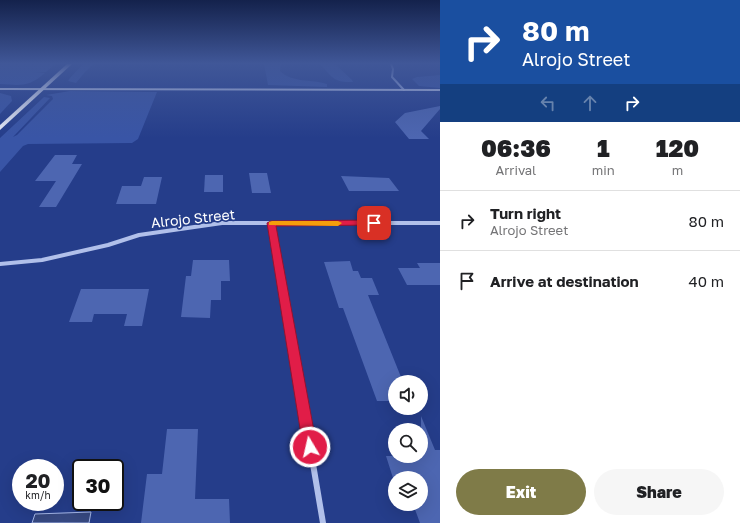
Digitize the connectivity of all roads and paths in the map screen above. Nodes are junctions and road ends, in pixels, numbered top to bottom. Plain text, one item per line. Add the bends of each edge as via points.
1 (26, 88) edge
2 (43, 88) edge
3 (116, 88) edge
4 (0, 89) edge
5 (404, 90) joint
6 (440, 90) edge
7 (0, 128) edge
8 (271, 223) junction
9 (440, 223) edge
10 (0, 264) edge
11 (323, 523) edge

1 - 4 main road
2 - 7 main road
3 - 5 main road
5 - 6 main road
8 - 9 street, Alrojo Street
8 - 10 street, Alrojo Street via 222,223 139,235 42,260
8 - 11 street

